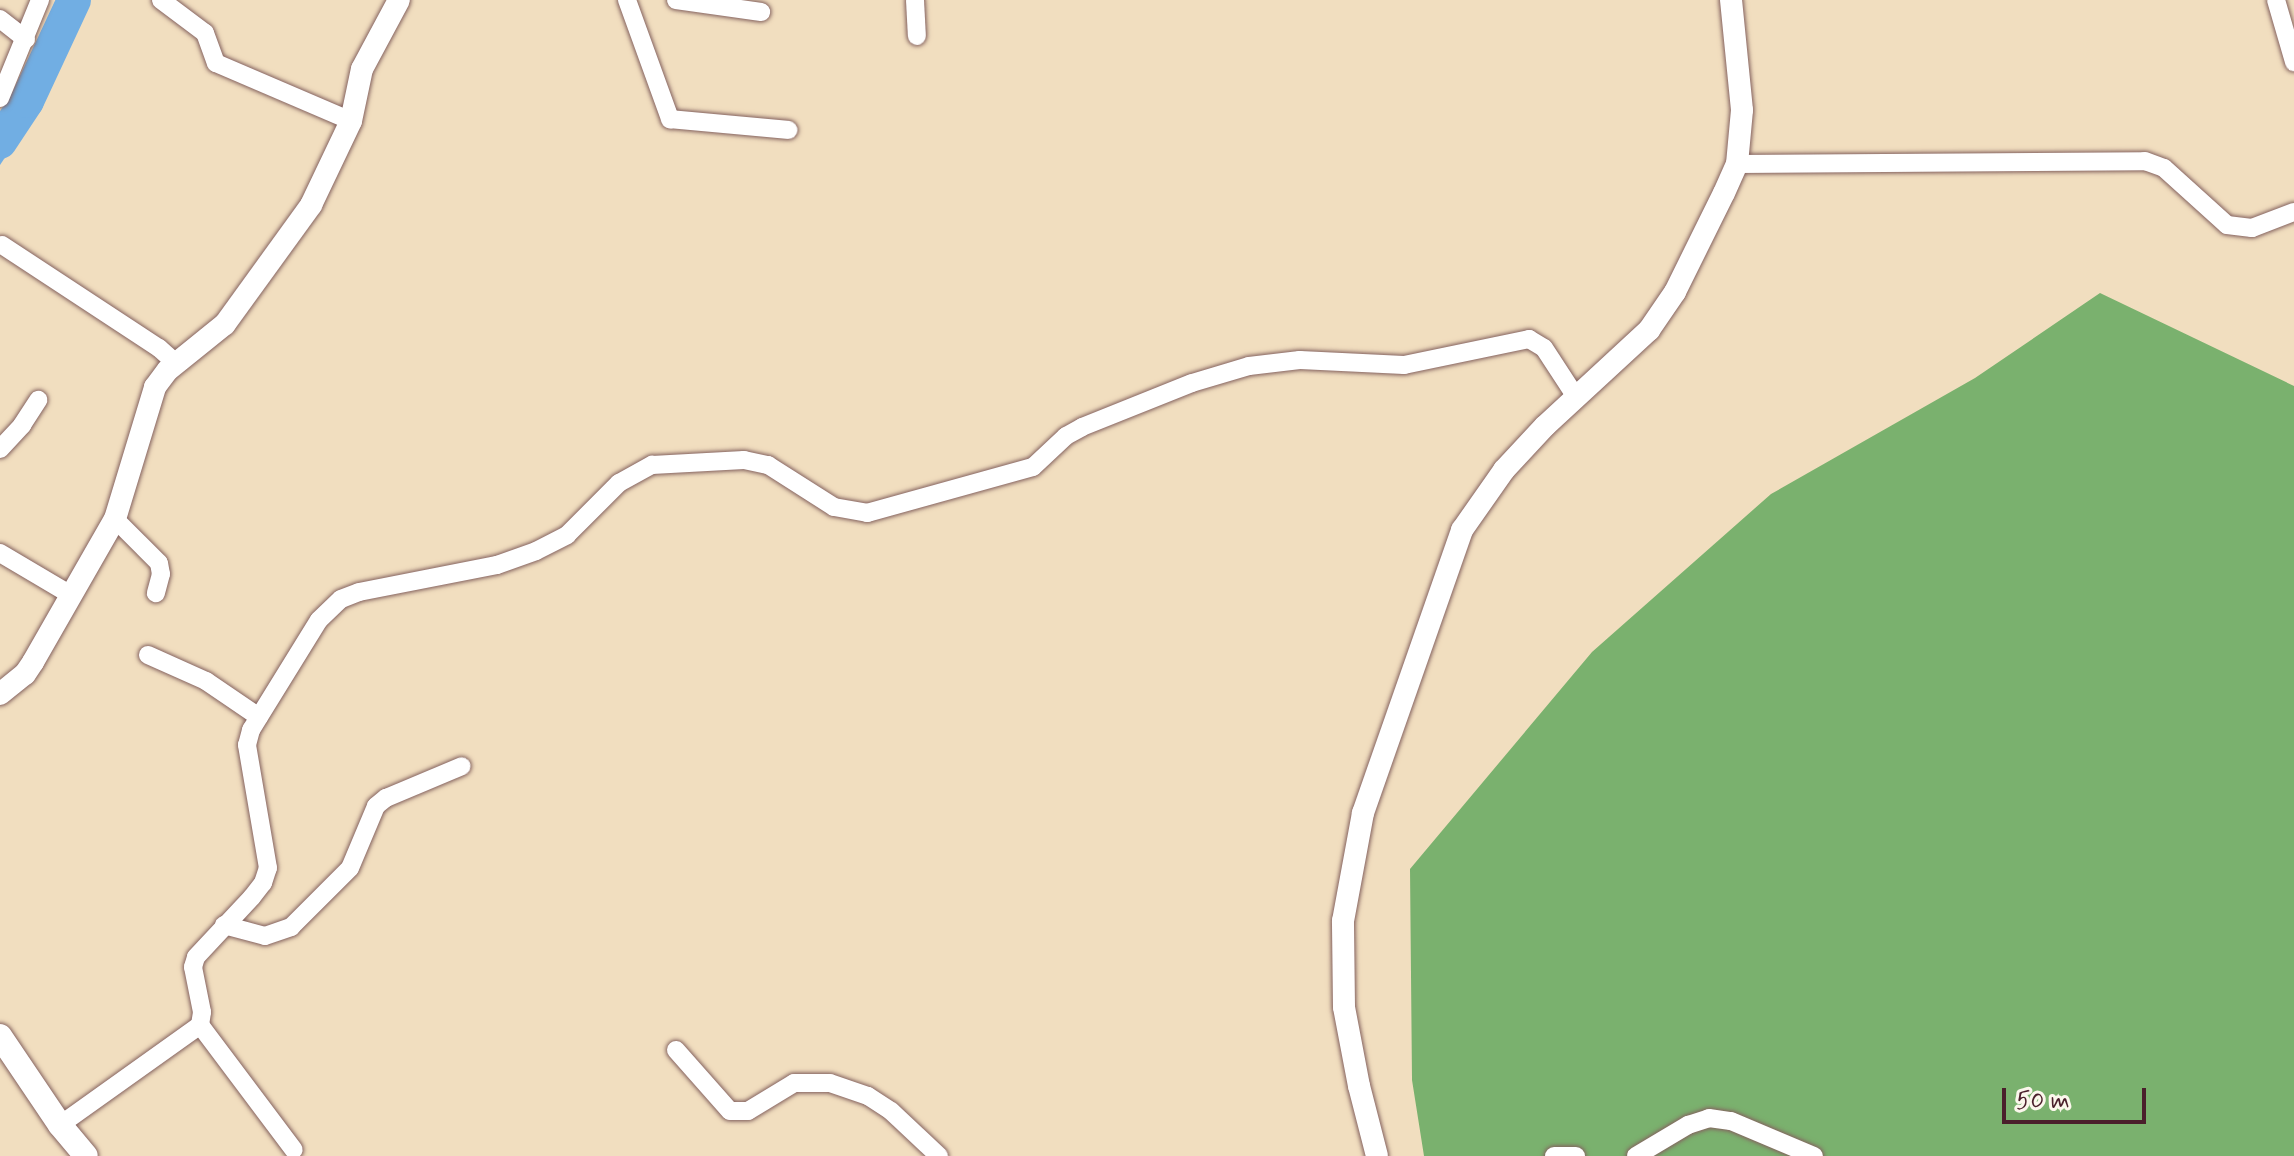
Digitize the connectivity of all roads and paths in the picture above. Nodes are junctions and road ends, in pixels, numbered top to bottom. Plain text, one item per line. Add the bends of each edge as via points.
1 (40, 0) edge
2 (161, 0) edge
3 (399, 0) edge
4 (627, 0) edge
5 (676, 0) edge
6 (915, 0) edge
7 (1731, 0) edge
8 (2276, 0) edge
9 (761, 12) dead end
10 (0, 19) edge
11 (917, 36) dead end
12 (26, 39) junction
13 (2294, 62) edge
14 (0, 98) edge
15 (351, 121) junction
16 (788, 130) dead end
17 (1737, 164) junction
18 (2294, 212) edge
19 (2, 245) dead end
20 (177, 364) junction
21 (1576, 397) junction
22 (38, 400) dead end
23 (0, 449) edge
24 (115, 519) junction
25 (0, 553) edge
26 (156, 593) dead end
27 (71, 595) junction
28 (148, 655) dead end
29 (0, 694) edge
30 (259, 717) junction
31 (462, 766) dead end
32 (224, 925) junction
33 (200, 1025) junction
34 (0, 1036) edge
35 (676, 1050) dead end
36 (60, 1125) junction
37 (294, 1150) dead end
38 (86, 1156) edge
39 (939, 1156) edge
40 (1377, 1156) edge
41 (1554, 1156) edge
42 (1576, 1156) edge
43 (1636, 1156) edge
44 (1814, 1156) edge

1 - 12 street
2 - 15 street via 205,33 216,63
3 - 15 street via 362,69
4 - 16 street via 670,119
5 - 9 street
6 - 11 street
7 - 17 street via 1742,110
8 - 13 street
10 - 12 street
12 - 14 street
15 - 20 street via 311,205 225,324
17 - 18 street via 2145,161 2164,168 2227,225 2252,228
17 - 21 street via 1675,292 1649,330
19 - 20 street
20 - 24 street via 155,387
21 - 30 street via 1544,348 1529,339 1404,365 1300,360 1249,366 1082,427 1033,467 867,513 834,507 768,465 744,460 652,465 619,483 567,535 536,551 497,565 341,599 319,620
21 - 40 street via 1504,470 1462,530 1363,813 1343,921 1344,1007
22 - 23 street
24 - 26 street via 159,563
24 - 27 street
25 - 27 street
27 - 29 street via 25,674
28 - 30 street via 206,681
30 - 32 street via 247,745 268,868 263,883
31 - 32 street via 376,806 350,868 291,927 265,936
32 - 33 street via 201,949 193,967
33 - 36 street
33 - 37 street
34 - 36 main road
35 - 39 street via 730,1111 748,1111 800,1082 830,1083 868,1096 891,1111
36 - 38 main road
41 - 42 street
43 - 44 street via 1709,1118 1731,1121

